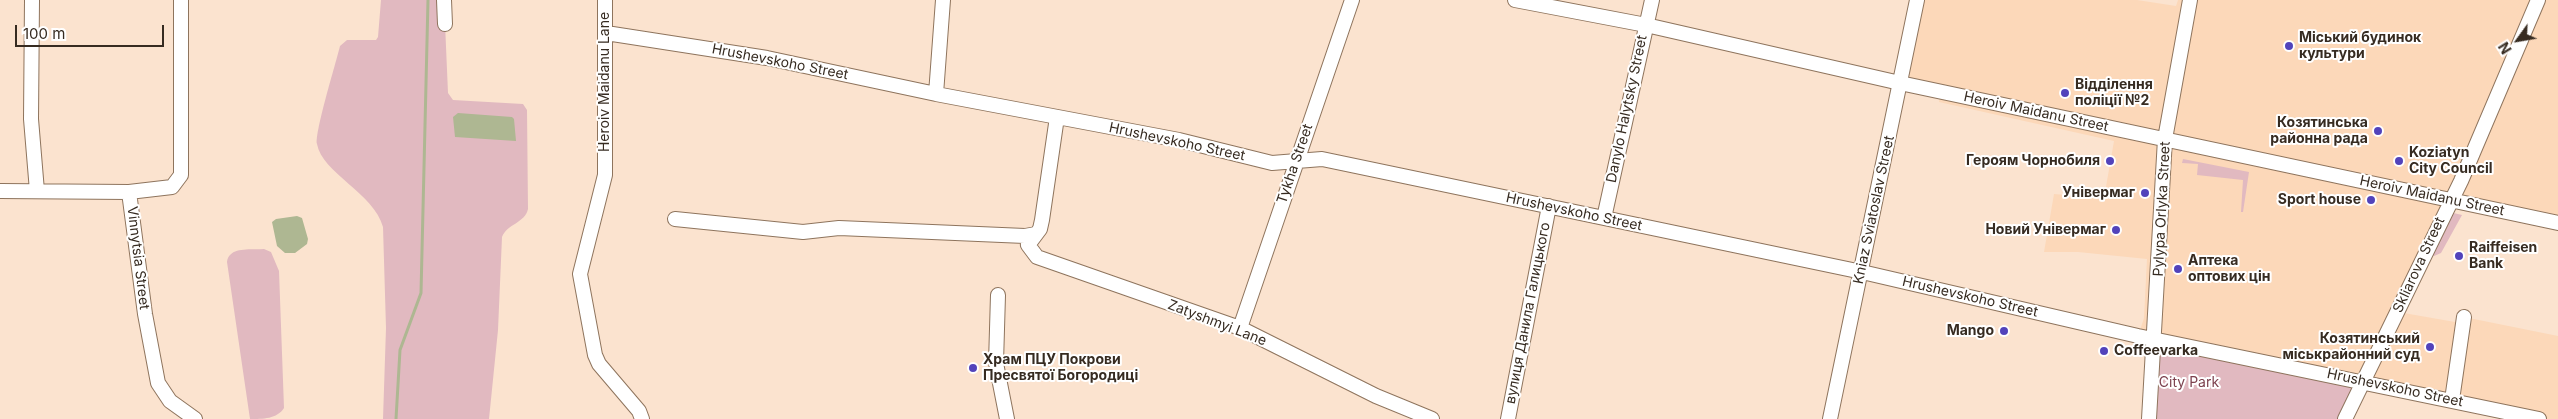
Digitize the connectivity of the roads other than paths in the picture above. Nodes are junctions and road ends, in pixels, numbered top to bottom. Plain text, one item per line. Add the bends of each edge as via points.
1 (32, 0) edge
2 (182, 0) edge
3 (444, 0) edge
4 (605, 0) edge
5 (943, 0) edge
6 (1352, 0) edge
7 (1515, 0) edge
8 (1652, 0) edge
9 (1917, 0) edge
10 (2190, 0) edge
11 (2538, 0) edge
12 (445, 24) dead end
13 (1646, 25) junction
14 (606, 33) junction
15 (1900, 83) junction
16 (936, 94) junction
17 (1057, 117) junction
18 (2165, 139) junction
19 (1296, 160) junction
20 (0, 191) edge
21 (37, 191) junction
22 (129, 192) junction
23 (2451, 200) junction
24 (1549, 206) junction
25 (675, 218) dead end
26 (1604, 218) junction
27 (2558, 223) edge
28 (1032, 239) junction
29 (1862, 272) junction
30 (998, 295) dead end
31 (2464, 317) dead end
32 (1240, 328) junction
33 (2154, 338) junction
34 (2364, 382) junction
35 (2452, 400) junction
36 (195, 419) edge
37 (642, 419) edge
38 (1007, 419) edge
39 (1432, 419) edge
40 (1508, 419) edge
41 (1830, 419) edge
42 (2150, 419) edge
43 (2345, 419) edge
44 (2539, 419) edge

1 - 21 street via 31,119
2 - 22 street, Vinnytsia Street via 181,175 172,186
3 - 12 street
4 - 14 street, Heroiv Maidanu Lane
5 - 16 street
6 - 19 street, Tykha Street
7 - 13 street, Heroiv Maidanu Street
8 - 13 street, Danylo Halytsky Street
9 - 15 street, Kniaz Sviatoslav Street
10 - 18 street, Pylypa Orlyka Street
11 - 23 street, Skliarova Street
13 - 15 street, Heroiv Maidanu Street
13 - 26 street, Danylo Halytsky Street
14 - 16 street, Hrushevskoho Street via 768,58
14 - 37 street, Heroiv Maidanu Lane via 605,175 581,264 581,283 599,364 639,411
15 - 18 street, Heroiv Maidanu Street
15 - 29 street, Kniaz Sviatoslav Street
16 - 17 street, Hrushevskoho Street
17 - 19 street, Hrushevskoho Street via 1272,162
17 - 28 street via 1042,220
18 - 23 street, Heroiv Maidanu Street
18 - 33 street, Pylypa Orlyka Street
19 - 24 street, Hrushevskoho Street via 1322,159
19 - 32 street, Tykha Street
20 - 21 street
21 - 22 street
22 - 36 street, Vinnytsia Street via 158,383 170,401
23 - 27 street, Heroiv Maidanu Street
23 - 34 street, Skliarova Street
24 - 26 street, Hrushevskoho Street
24 - 40 street, вулиця Данила Галицького
25 - 28 street via 803,232 838,228 1025,236
26 - 29 street, Hrushevskoho Street
28 - 32 street, Zatyshmyi Lane via 1037,257
29 - 33 street, Hrushevskoho Street
29 - 41 street, Kniaz Sviatoslav Street
30 - 38 street via 996,364
31 - 35 street
32 - 39 street, Zatyshmyi Lane via 1376,396
33 - 34 street, Hrushevskoho Street
33 - 42 street, Pylypa Orlyka Street
34 - 35 street, Hrushevskoho Street
34 - 43 street, Skliarova Street
35 - 44 street, Hrushevskoho Street

